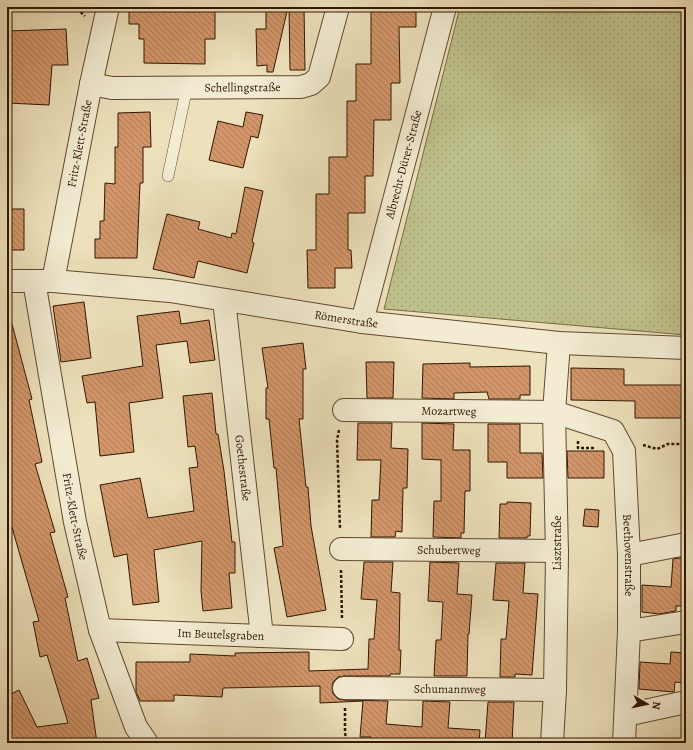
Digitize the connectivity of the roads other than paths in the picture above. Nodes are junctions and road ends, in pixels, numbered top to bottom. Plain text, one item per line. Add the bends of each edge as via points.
1 (108, 7) edge
2 (338, 7) edge
3 (445, 7) edge
4 (90, 84) junction
5 (187, 88) junction
6 (168, 176) dead end
7 (7, 281) edge
8 (44, 281) junction
9 (224, 300) junction
10 (362, 322) junction
11 (559, 342) junction
12 (686, 348) edge
13 (344, 410) road end
14 (554, 412) junction
15 (686, 544) edge
16 (341, 549) road end
17 (557, 551) junction
18 (629, 555) junction
19 (686, 622) edge
20 (100, 630) junction
21 (629, 631) junction
22 (262, 636) junction
23 (342, 639) road end
24 (344, 688) road end
25 (555, 690) junction
26 (686, 702) edge
27 (626, 715) junction
28 (147, 743) edge
29 (552, 743) edge
30 (624, 743) edge

1 - 4 street, Fritz-Klett-Straße
2 - 5 street, Schellingstraße via 319,77 311,84 301,87
3 - 10 street, Albrecht-Dürer-Straße
4 - 5 street, Schellingstraße via 112,88
4 - 8 street, Fritz-Klett-Straße
5 - 6 lane
7 - 8 street, Römerstraße
8 - 9 street, Römerstraße via 170,291
8 - 20 street, Fritz-Klett-Straße via 75,522
9 - 10 street, Römerstraße
9 - 22 street, Goethestraße
10 - 11 street, Römerstraße
11 - 12 street, Römerstraße
11 - 14 street, Lisztstraße
13 - 14 street, Mozartweg
14 - 17 street, Lisztstraße
14 - 18 street, Beethovenstraße via 613,431 624,451
15 - 18 street
16 - 17 street, Schubertweg
17 - 25 street, Lisztstraße
18 - 21 street, Beethovenstraße
19 - 21 street
20 - 22 street, Im Beutelsgraben
20 - 28 street, Fritz-Klett-Straße via 136,727
21 - 27 street, Beethovenstraße
22 - 23 street, Im Beutelsgraben
24 - 25 street, Schumannweg
25 - 29 street, Lisztstraße
26 - 27 street
27 - 30 street, Beethovenstraße

